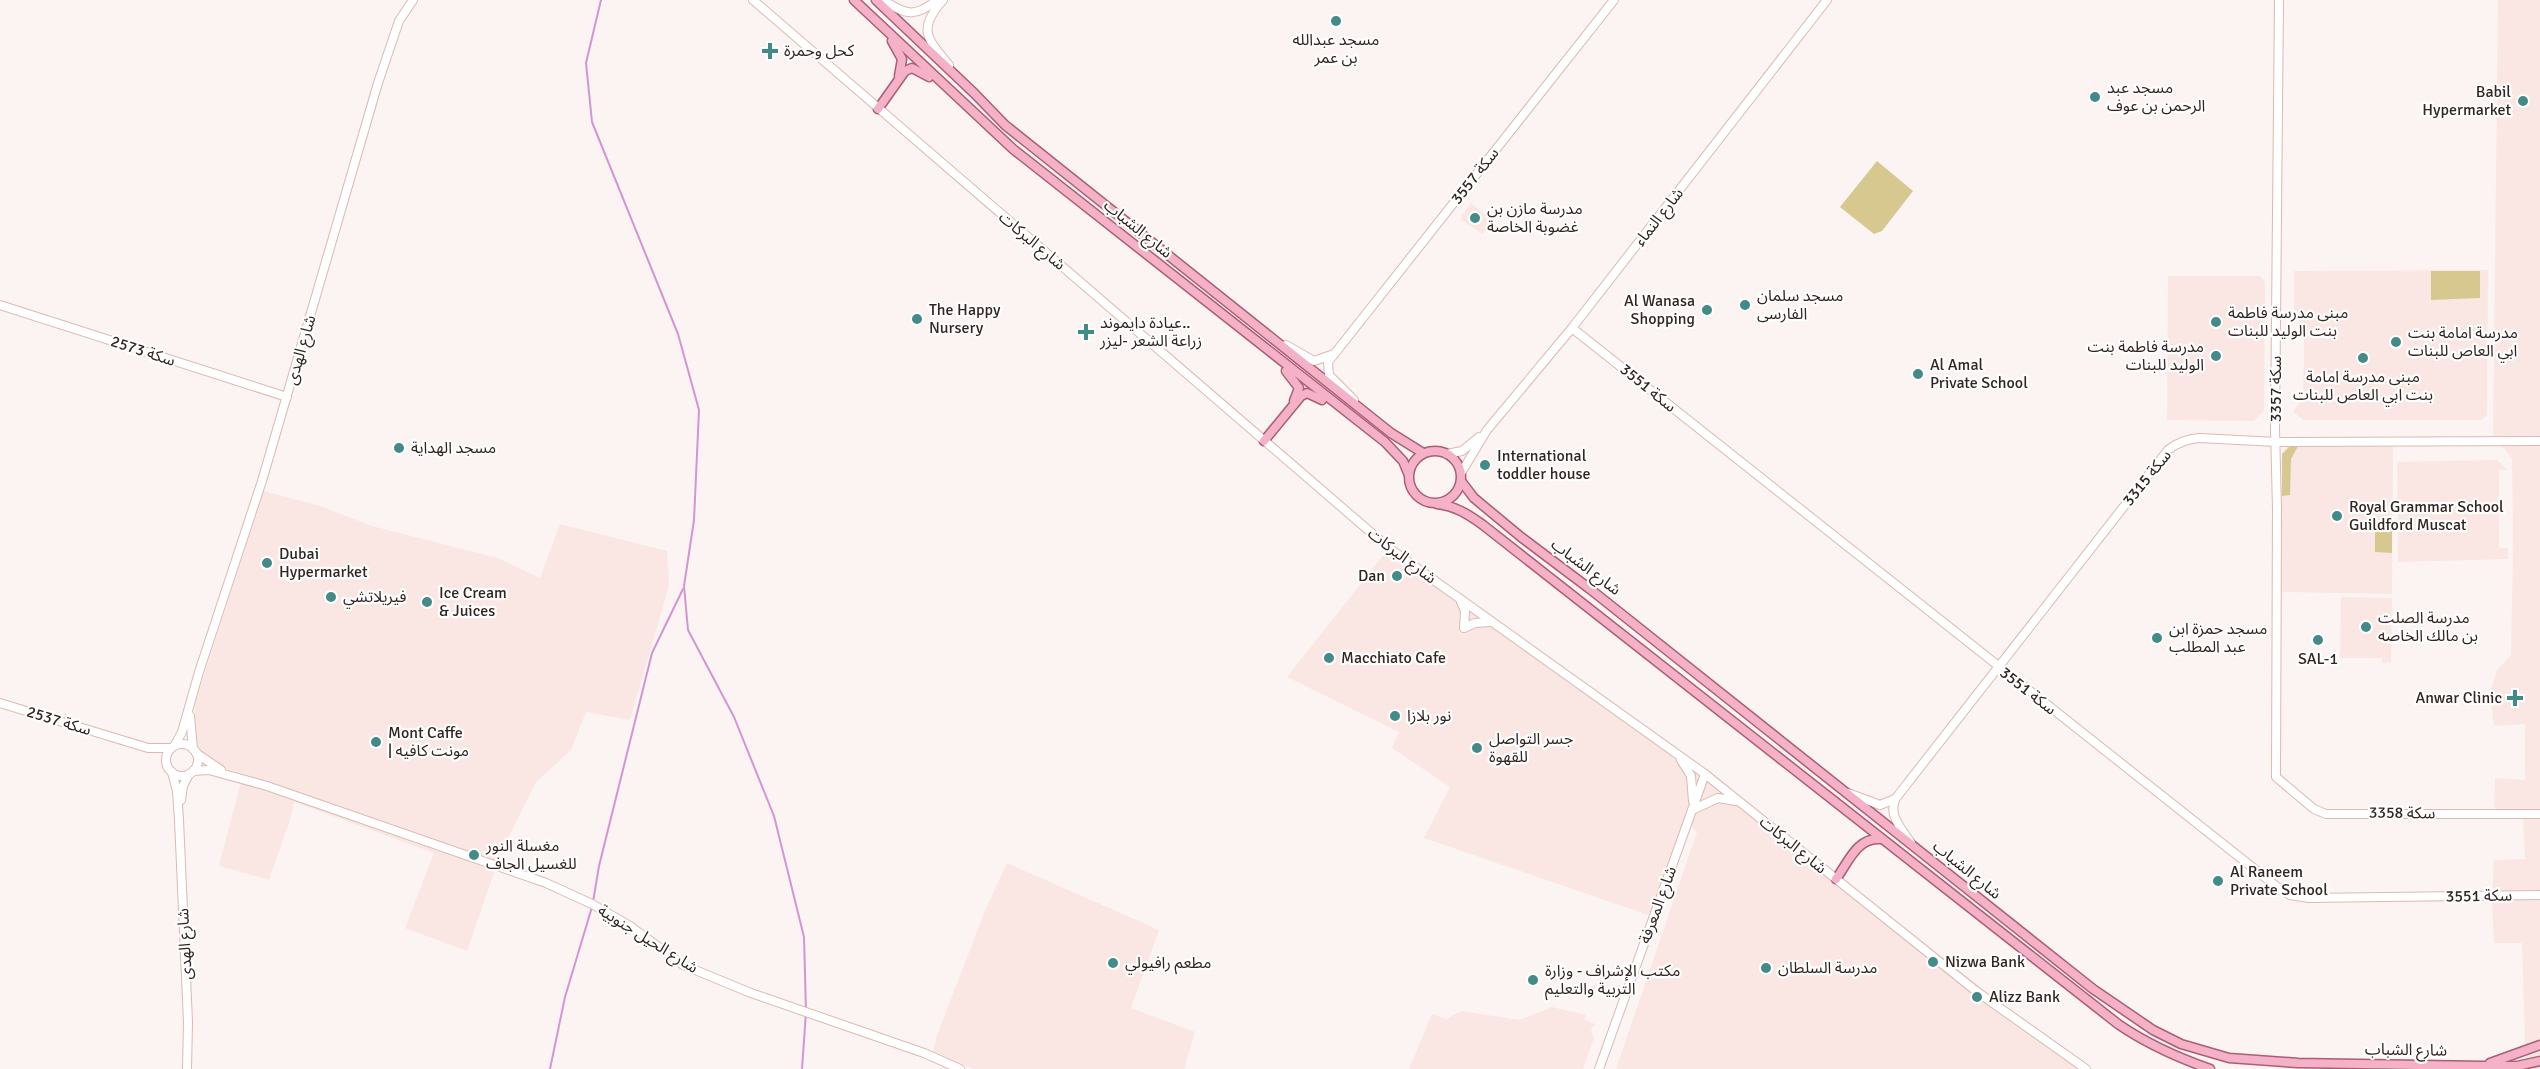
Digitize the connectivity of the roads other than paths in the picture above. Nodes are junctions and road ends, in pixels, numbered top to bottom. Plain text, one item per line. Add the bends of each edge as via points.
1 (413, 0) edge
2 (753, 0) edge
3 (854, 0) edge
4 (876, 0) edge
5 (883, 0) edge
6 (938, 0) edge
7 (943, 0) edge
8 (1614, 0) edge
9 (1827, 0) edge
10 (2279, 0) edge
11 (877, 22) junction
12 (896, 84) junction
13 (974, 93) junction
14 (953, 95) junction
15 (878, 109) junction
16 (0, 305) edge
17 (1249, 320) junction
18 (1572, 328) junction
19 (1253, 340) junction
20 (1335, 352) junction
21 (287, 397) junction
22 (1290, 410) junction
23 (1377, 422) junction
24 (1363, 426) junction
25 (1487, 430) junction
26 (1264, 441) junction
27 (2277, 442) junction
28 (2539, 442) edge
29 (1424, 453) junction
30 (1447, 454) junction
31 (1408, 473) junction
32 (1461, 477) junction
33 (1437, 504) junction
34 (1460, 600) junction
35 (1491, 622) junction
36 (1999, 668) junction
37 (191, 702) junction
38 (0, 703) edge
39 (118, 738) junction
40 (173, 747) junction
41 (195, 751) junction
42 (1674, 751) junction
43 (167, 765) junction
44 (172, 772) junction
45 (191, 772) junction
46 (1705, 774) junction
47 (233, 775) junction
48 (2276, 777) joint
49 (1846, 792) junction
50 (1896, 798) junction
51 (1739, 802) junction
52 (1692, 810) junction
53 (2540, 814) edge
54 (179, 820) junction
55 (1858, 821) junction
56 (1881, 839) junction
57 (1914, 846) junction
58 (1858, 847) junction
59 (1836, 879) junction
60 (2540, 895) edge
61 (2540, 1045) edge
62 (2540, 1061) edge
63 (2482, 1066) junction
64 (187, 1069) edge
65 (960, 1069) edge
66 (1599, 1069) edge
67 (2086, 1069) edge
68 (2210, 1069) edge

1 - 21 street, شارع الهدى via 399,21 378,83
2 - 15 street, شارع البركات
3 - 11 main road, شارع الشباب
4 - 13 main road, شارع الشباب
5 - 6 street via 911,14
7 - 13 street via 928,21 928,41
8 - 20 street, سكة 3557
9 - 18 street, شارع النماء
10 - 27 street, سكة 3357
11 - 12 main road via 902,59
11 - 14 main road, شارع الشباب
12 - 14 main road via 905,70 912,69
12 - 15 main road
13 - 17 main road, شارع الشباب via 1005,126
14 - 19 main road, شارع الشباب via 1013,149
15 - 26 street, شارع البركات
16 - 21 street, سكة 2573
17 - 20 street via 1314,361
17 - 23 main road, شارع الشباب
18 - 25 street, شارع النماء
18 - 36 street, سكة 3551
19 - 22 main road via 1297,383 1298,394
19 - 24 main road, شارع الشباب
20 - 23 street via 1328,362 1329,375
21 - 37 street, شارع الهدى
22 - 24 main road via 1307,393 1314,394
22 - 26 main road
23 - 29 main road, شارع الشباب
24 - 31 main road, شارع الشباب via 1392,448
25 - 30 street, شارع النماء via 1468,447
25 - 32 street, شارع النماء
26 - 34 street, شارع البركات via 1344,512
27 - 28 street, سكة 3315
27 - 36 street, سكة 3315 via 2199,438 2180,442 2168,450
27 - 48 street, سكة 3357
29 - 30 main road
29 - 31 main road
30 - 32 main road via 1456,462
31 - 33 main road via 1414,494 1422,501
32 - 33 main road via 1455,494
32 - 49 main road, شارع الشباب via 1474,498 1521,537
33 - 55 main road, شارع الشباب via 1465,512 1483,525
34 - 35 street, شارع البركات
34 - 35 street via 1465,611 1464,628
35 - 42 street, شارع البركات
36 - 50 street, سكة 3315
36 - 60 street, سكة 3551 via 2290,895
37 - 40 street, شارع الهدى
37 - 41 street, شارع الهدى via 190,730
38 - 39 street, سكة 2537
39 - 40 street, سكة 2537 via 156,749
39 - 43 street, سكة 2537 via 153,753
40 - 41 street via 185,744
40 - 43 street via 166,756
41 - 45 street via 197,762
41 - 47 street via 207,763
42 - 46 street, شارع البركات
42 - 52 street via 1691,776
43 - 44 street
44 - 45 street via 180,776
44 - 54 street, شارع الهدى
45 - 47 street via 209,770
45 - 54 street, شارع الهدى via 182,792
46 - 51 street, شارع البركات
46 - 52 street, شارع المعرفة
47 - 65 street, شارع الحيل جنوبية via 546,883 630,926 683,965
48 - 53 street, سكة 3358 via 2314,809 2326,814
49 - 50 street via 1880,805
49 - 57 main road, شارع الشباب
50 - 57 street via 1894,816
51 - 52 street via 1718,798
51 - 59 street, شارع البركات
52 - 66 street, شارع المعرفة
54 - 64 street, شارع الهدى
55 - 56 main road, شارع الشباب
55 - 58 main road via 1862,836
56 - 58 main road via 1866,840
56 - 68 main road, شارع الشباب via 2118,1024 2172,1055
57 - 63 main road, شارع الشباب via 2093,989 2181,1044 2248,1061
58 - 59 main road
59 - 67 street, شارع البركات via 1976,991
61 - 63 main road
62 - 63 main road, شارع الشباب via 2517,1066

